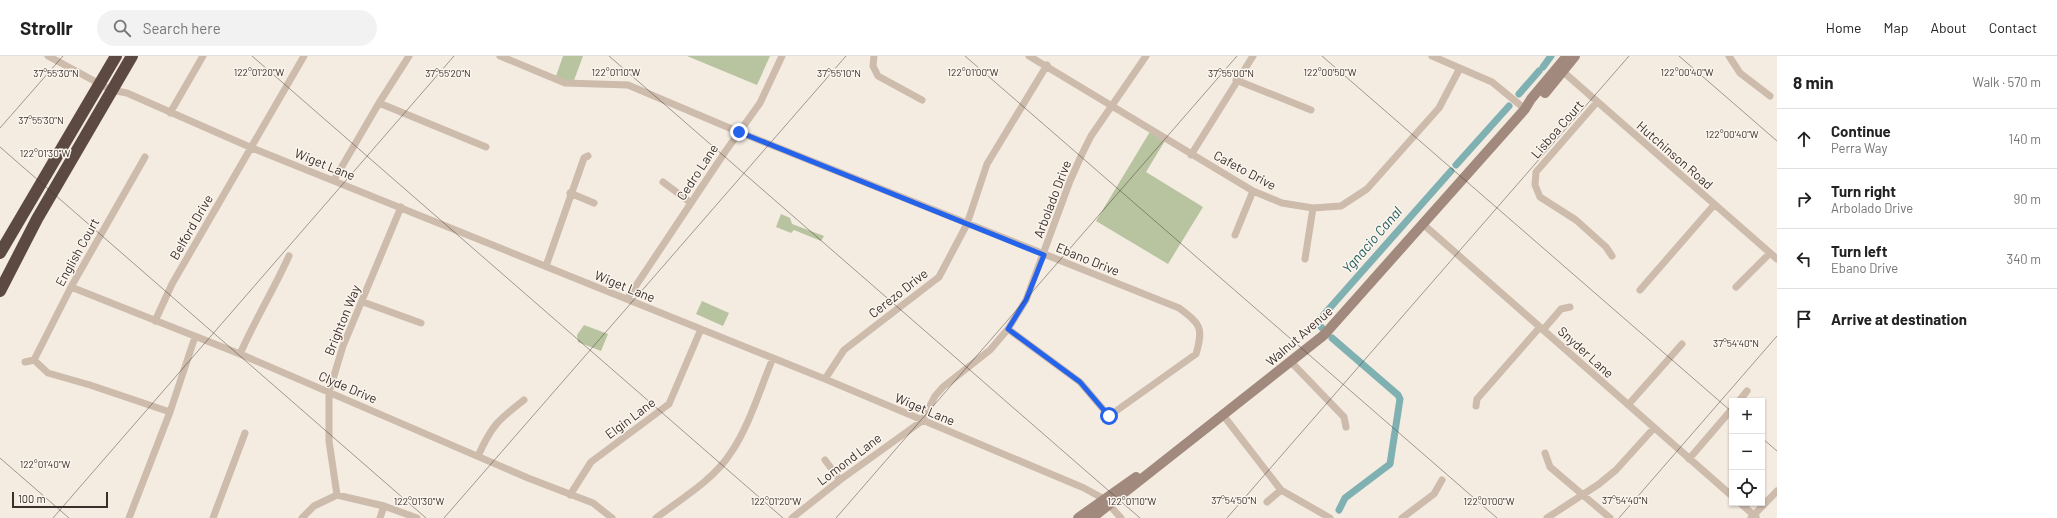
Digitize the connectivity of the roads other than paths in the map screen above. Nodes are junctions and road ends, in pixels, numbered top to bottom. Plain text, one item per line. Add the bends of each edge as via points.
1 (48, 56) edge
2 (116, 56) edge
3 (132, 56) edge
4 (203, 56) edge
5 (304, 56) edge
6 (409, 56) edge
7 (500, 56) edge
8 (518, 56) edge
9 (782, 56) edge
10 (874, 56) edge
11 (1029, 56) edge
12 (1146, 56) edge
13 (1253, 56) edge
14 (1432, 56) edge
15 (1567, 56) edge
16 (1575, 56) edge
17 (1729, 56) edge
18 (516, 63) junction
19 (1047, 65) junction
20 (1460, 68) junction
21 (1561, 70) junction
22 (1236, 80) junction
23 (100, 84) junction
24 (111, 90) junction
25 (1770, 96) dead end
26 (922, 100) dead end
27 (1596, 102) junction
28 (379, 103) junction
29 (1112, 106) junction
30 (1525, 109) junction
31 (1311, 110) dead end
32 (170, 113) junction
33 (739, 132) junction
34 (486, 147) dead end
35 (252, 148) junction
36 (1191, 155) junction
37 (588, 156) dead end
38 (145, 157) dead end
39 (334, 180) junction
40 (663, 182) dead end
41 (1253, 191) junction
42 (570, 193) junction
43 (594, 203) dead end
44 (691, 204) junction
45 (1714, 205) junction
46 (400, 207) junction
47 (1313, 208) junction
48 (967, 224) junction
49 (1424, 225) junction
50 (1235, 235) dead end
51 (0, 253) edge
52 (1770, 253) junction
53 (1044, 255) junction
54 (289, 256) dead end
55 (1612, 256) dead end
56 (1305, 259) dead end
57 (1777, 259) edge
58 (546, 266) junction
59 (70, 287) junction
60 (1736, 287) dead end
61 (1640, 290) dead end
62 (0, 291) edge
63 (627, 299) junction
64 (363, 302) junction
65 (1570, 307) dead end
66 (155, 321) junction
67 (421, 323) dead end
68 (1541, 328) junction
69 (701, 329) junction
70 (1008, 329) junction
71 (195, 337) junction
72 (1682, 344) dead end
73 (240, 354) junction
74 (773, 358) junction
75 (34, 360) junction
76 (25, 362) dead end
77 (1291, 362) junction
78 (825, 379) junction
79 (1748, 391) dead end
80 (330, 392) junction
81 (1742, 398) edge
82 (524, 400) dead end
83 (1628, 405) junction
84 (1476, 406) dead end
85 (170, 412) junction
86 (1729, 412) edge
87 (1223, 415) junction
88 (922, 421) junction
89 (1346, 427) dead end
90 (1654, 428) junction
91 (245, 432) dead end
92 (1545, 453) dead end
93 (478, 456) junction
94 (1689, 459) junction
95 (825, 460) dead end
96 (840, 480) junction
97 (1442, 480) dead end
98 (1281, 490) junction
99 (1777, 491) edge
100 (1729, 493) edge
101 (337, 495) junction
102 (570, 495) junction
103 (1581, 495) junction
104 (1107, 502) junction
105 (1267, 502) dead end
106 (384, 506) junction
107 (1743, 506) edge
108 (1754, 517) edge
109 (129, 518) edge
110 (212, 518) edge
111 (302, 518) edge
112 (380, 518) edge
113 (417, 518) edge
114 (612, 518) edge
115 (656, 518) edge
116 (792, 518) edge
117 (1078, 518) edge
118 (1092, 518) edge
119 (1122, 518) edge
120 (1330, 518) edge
121 (1402, 518) edge
122 (1547, 518) edge
123 (1610, 518) edge

1 - 23 street, Wiget Lane
2 - 23 highway
3 - 24 highway
4 - 32 street
5 - 35 street, Belford Drive
6 - 28 street
7 - 18 street, Ebano Drive
8 - 18 street
9 - 33 street, Cedro Lane via 760,103
10 - 26 street via 873,66 878,76
11 - 19 street, Cafeto Drive
12 - 29 street, Arbolado Drive
13 - 22 street
14 - 20 street
15 - 21 street, Walnut Avenue
16 - 21 street, Walnut Avenue
17 - 25 street via 1740,73
18 - 33 street, Ebano Drive via 565,83 628,85
19 - 29 street, Cafeto Drive
19 - 48 street, Cerezo Drive via 987,164
20 - 30 street via 1492,82
20 - 47 street, Cafeto Drive via 1439,108 1367,189 1341,206
21 - 27 street, Hutchinson Road
21 - 30 street, Walnut Avenue via 1531,99
22 - 31 street
22 - 36 street
23 - 24 street, Wiget Lane
23 - 51 highway
24 - 32 street, Wiget Lane via 127,93
24 - 62 highway via 37,219
27 - 45 street, Hutchinson Road
27 - 55 street, Lisboa Court via 1536,172 1535,185 1540,198 1576,220 1606,247
28 - 34 street
28 - 39 street
29 - 36 street, Cafeto Drive
29 - 53 street, Arbolado Drive via 1082,154
30 - 49 street, Walnut Avenue
32 - 35 street, Wiget Lane
33 - 44 street, Cedro Lane
33 - 48 street, Ebano Drive
35 - 39 street, Wiget Lane
35 - 66 street, Belford Drive via 172,284
36 - 41 street, Cafeto Drive
37 - 42 street via 584,158
38 - 59 street, English Court
39 - 46 street, Wiget Lane
40 - 44 street
41 - 47 street, Cafeto Drive via 1282,203
41 - 50 street
42 - 43 street
42 - 58 street
44 - 63 street, Cedro Lane
45 - 52 street, Hutchinson Road
45 - 61 street
46 - 58 street, Wiget Lane
46 - 64 street, Brighton Way
47 - 56 street
48 - 53 street, Ebano Drive
48 - 78 street, Cerezo Drive via 939,277 844,350
49 - 68 street, Snyder Lane
49 - 77 street, Walnut Avenue via 1331,328
52 - 57 street, Hutchinson Road
52 - 60 street
53 - 70 street, Arbolado Drive via 1026,300
53 - 70 street, Ebano Drive via 1178,308 1197,322 1201,338 1196,354 1109,416 1080,382
54 - 73 street
58 - 63 street, Wiget Lane
59 - 66 street, Clyde Drive
59 - 75 street, English Court
63 - 69 street, Wiget Lane
64 - 67 street
64 - 80 street, Brighton Way via 344,346
65 - 68 street via 1561,309
66 - 71 street, Clyde Drive
68 - 83 street, Snyder Lane
68 - 84 street via 1477,399
69 - 74 street, Wiget Lane
69 - 102 street, Elgin Lane via 669,404 591,462
70 - 88 street, Arbolado Drive via 990,350 942,387
71 - 73 street, Clyde Drive
71 - 85 street
72 - 83 street
73 - 80 street, Clyde Drive
74 - 78 street, Wiget Lane
74 - 115 street via 730,453 716,470
75 - 76 street
75 - 85 street via 48,373 90,384
77 - 87 street, Walnut Avenue
77 - 89 street via 1344,417
78 - 88 street, Wiget Lane
79 - 81 street
80 - 93 street, Clyde Drive
80 - 101 street, Brighton Way via 329,441
82 - 93 street via 498,421 488,433
83 - 90 street, Snyder Lane
85 - 109 street
86 - 94 street
87 - 98 street
87 - 104 street, Walnut Avenue
88 - 96 street, Lomond Lane
88 - 104 street, Wiget Lane via 1084,488
90 - 94 street, Snyder Lane
90 - 103 street via 1616,470
91 - 110 street
92 - 103 street via 1550,467
93 - 102 street, Clyde Drive
94 - 100 street, Snyder Lane
95 - 96 street
96 - 116 street, Lomond Lane
97 - 121 street via 1434,494
98 - 105 street
98 - 120 street
99 - 108 street
101 - 106 street
101 - 111 street via 314,506
102 - 114 street, Clyde Drive via 593,503
103 - 122 street
103 - 123 street
104 - 117 street, Walnut Avenue
104 - 118 street, Walnut Avenue
104 - 119 street, Wiget Lane
106 - 112 street
106 - 113 street
107 - 108 street

